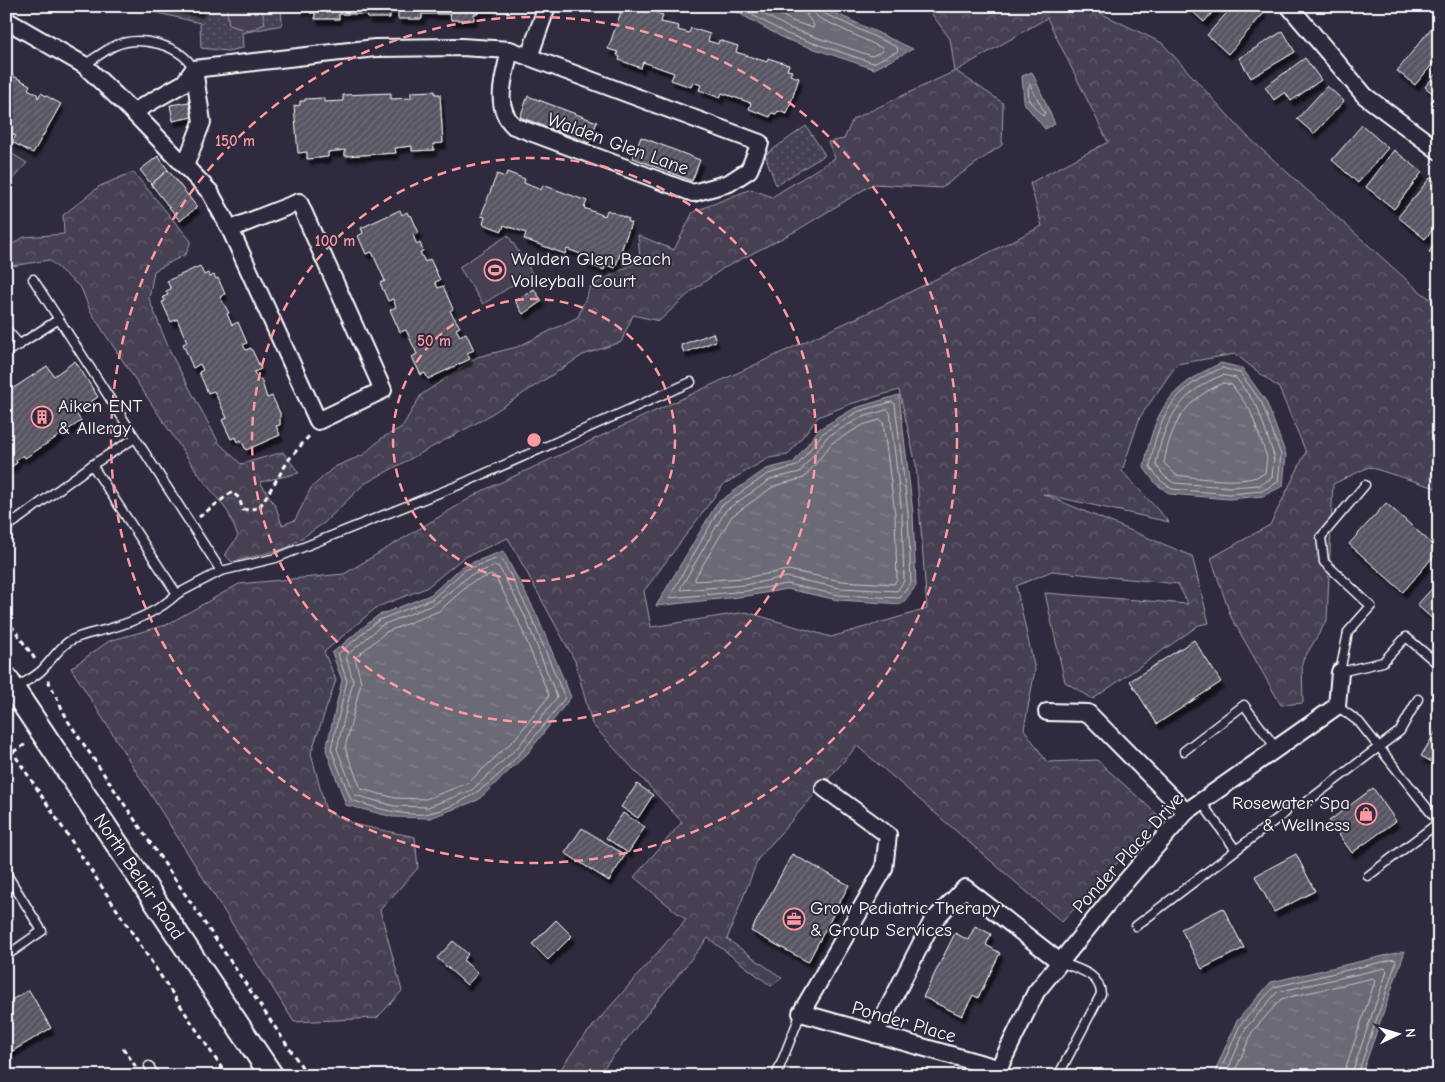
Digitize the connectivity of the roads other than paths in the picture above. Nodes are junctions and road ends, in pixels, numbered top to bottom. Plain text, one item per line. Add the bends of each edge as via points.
1 (547, 6) edge
2 (1295, 8) edge
3 (6, 20) edge
4 (510, 50) junction
5 (528, 57) junction
6 (84, 65) junction
7 (194, 69) junction
8 (133, 112) junction
9 (1439, 151) edge
10 (185, 166) junction
11 (230, 229) junction
12 (33, 279) dead end
13 (58, 319) junction
14 (6, 329) edge
15 (20, 345) junction
16 (6, 353) edge
17 (691, 382) dead end
18 (135, 438) junction
19 (92, 466) junction
20 (1365, 485) dead end
21 (6, 515) edge
22 (16, 521) junction
23 (6, 528) edge
24 (221, 571) junction
25 (177, 594) junction
26 (1439, 665) edge
27 (1340, 672) junction
28 (10, 684) edge
29 (1418, 699) dead end
30 (1337, 706) junction
31 (1047, 712) dead end
32 (1276, 748) junction
33 (1379, 748) junction
34 (1184, 751) dead end
35 (824, 788) dead end
36 (1201, 802) junction
37 (1304, 804) dead end
38 (1186, 812) junction
39 (1286, 812) dead end
40 (1438, 823) edge
41 (1236, 850) junction
42 (6, 873) edge
43 (1368, 876) dead end
44 (1136, 926) dead end
45 (6, 956) edge
46 (1060, 962) junction
47 (801, 1013) junction
48 (876, 1034) junction
49 (149, 1066) dead end
50 (996, 1072) edge
51 (156, 1076) edge
52 (272, 1076) edge
53 (776, 1076) edge
54 (1058, 1076) edge

1 - 5 street
2 - 9 street via 1365,96
3 - 6 street
4 - 5 street, Walden Glen Lane
4 - 5 street, Walden Glen Lane via 501,104 508,121 514,126 693,193 729,183 749,170 760,143
4 - 7 street, Walden Glen Lane via 375,48
6 - 7 lane via 128,41 171,48 182,54
6 - 8 street
7 - 8 street via 184,84
7 - 10 street via 202,122
8 - 10 street
10 - 11 street via 210,192
11 - 11 street via 299,202 383,390 318,421
12 - 13 lane
13 - 15 lane
13 - 18 lane
14 - 15 lane
15 - 16 lane
17 - 24 lane via 459,485 276,558
18 - 19 lane
18 - 24 lane
19 - 22 lane
19 - 25 lane
20 - 27 lane via 1320,537 1324,562 1371,606 1348,632
21 - 22 lane
22 - 23 lane
24 - 25 lane
25 - 28 lane via 141,617 84,634 67,643 42,670
26 - 27 lane via 1406,636 1383,662
27 - 30 street
28 - 52 main road, North Belair Road
29 - 33 lane via 1400,731
30 - 32 street, Ponder Place Drive
30 - 33 lane via 1359,722
31 - 38 street via 1088,713
32 - 34 lane via 1244,705
32 - 36 street, Ponder Place Drive
33 - 37 lane
33 - 40 lane
35 - 47 street via 888,834 884,869
36 - 38 street, Ponder Place Drive
36 - 41 lane
38 - 46 street, Ponder Place Drive
39 - 41 lane
40 - 43 lane
41 - 44 lane
42 - 45 lane via 42,931
46 - 48 street via 966,888 932,922
46 - 50 street, Ponder Place Drive via 1036,992
46 - 54 lane via 1093,976 1098,981 1101,994
47 - 48 street, Ponder Place
47 - 53 lane
48 - 50 street, Ponder Place
49 - 51 lane

